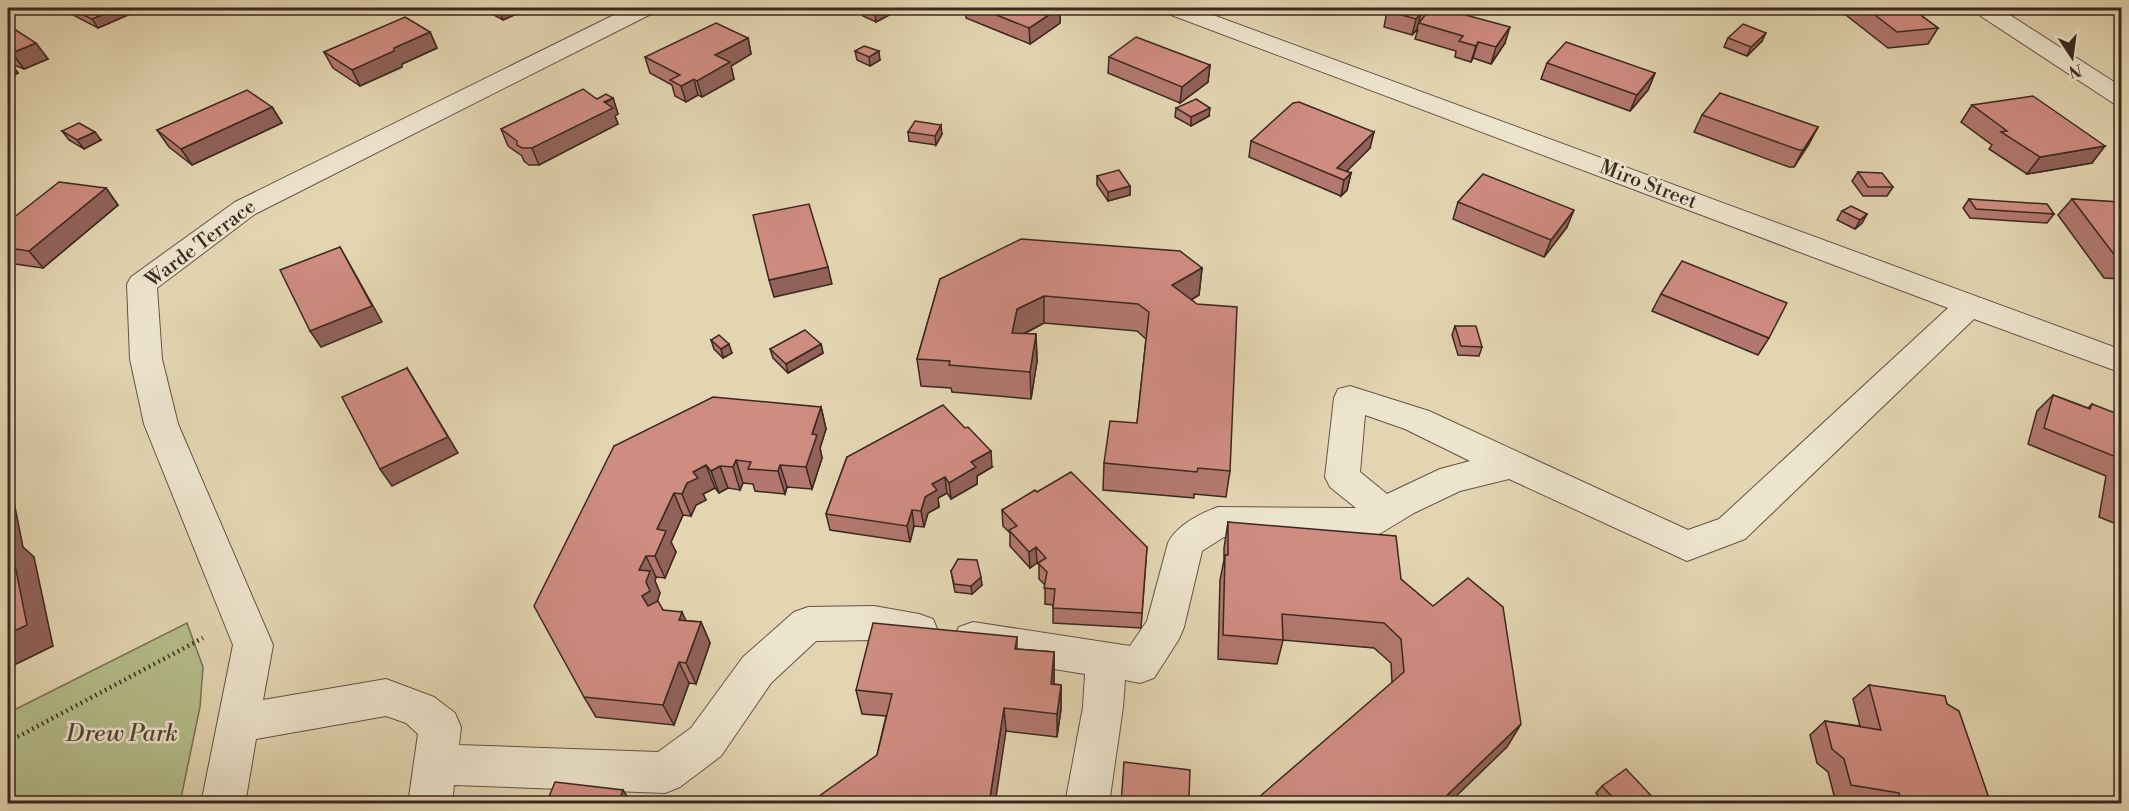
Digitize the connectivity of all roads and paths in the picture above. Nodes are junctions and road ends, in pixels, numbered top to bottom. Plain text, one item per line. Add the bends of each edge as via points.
1 (645, 8) edge
2 (1174, 8) edge
3 (1984, 8) edge
4 (2121, 98) edge
5 (1969, 306) junction
6 (2121, 362) edge
7 (1510, 465) junction
8 (1385, 512) junction
9 (242, 617) junction
10 (1106, 661) junction
11 (239, 723) junction
12 (8, 742) edge
13 (435, 764) junction
14 (223, 804) edge
15 (430, 804) edge
16 (1088, 804) edge

1 - 9 street, Warde Terrace via 244,208 141,285 146,359 161,424
2 - 5 street, Miro Street
3 - 4 street
5 - 6 street, Miro Street
5 - 7 street via 1732,529 1687,546
7 - 8 street via 1452,478
7 - 8 street via 1417,420 1350,398 1342,477
8 - 10 street via 1368,523 1218,522 1186,543 1165,627 1140,665
9 - 11 street, Warde Terrace via 253,645
9 - 12 path
10 - 13 street via 874,623 808,624 757,670 706,742 665,773
10 - 16 street
11 - 13 street via 386,697 420,710 440,727
11 - 14 street, Warde Terrace
13 - 15 street

